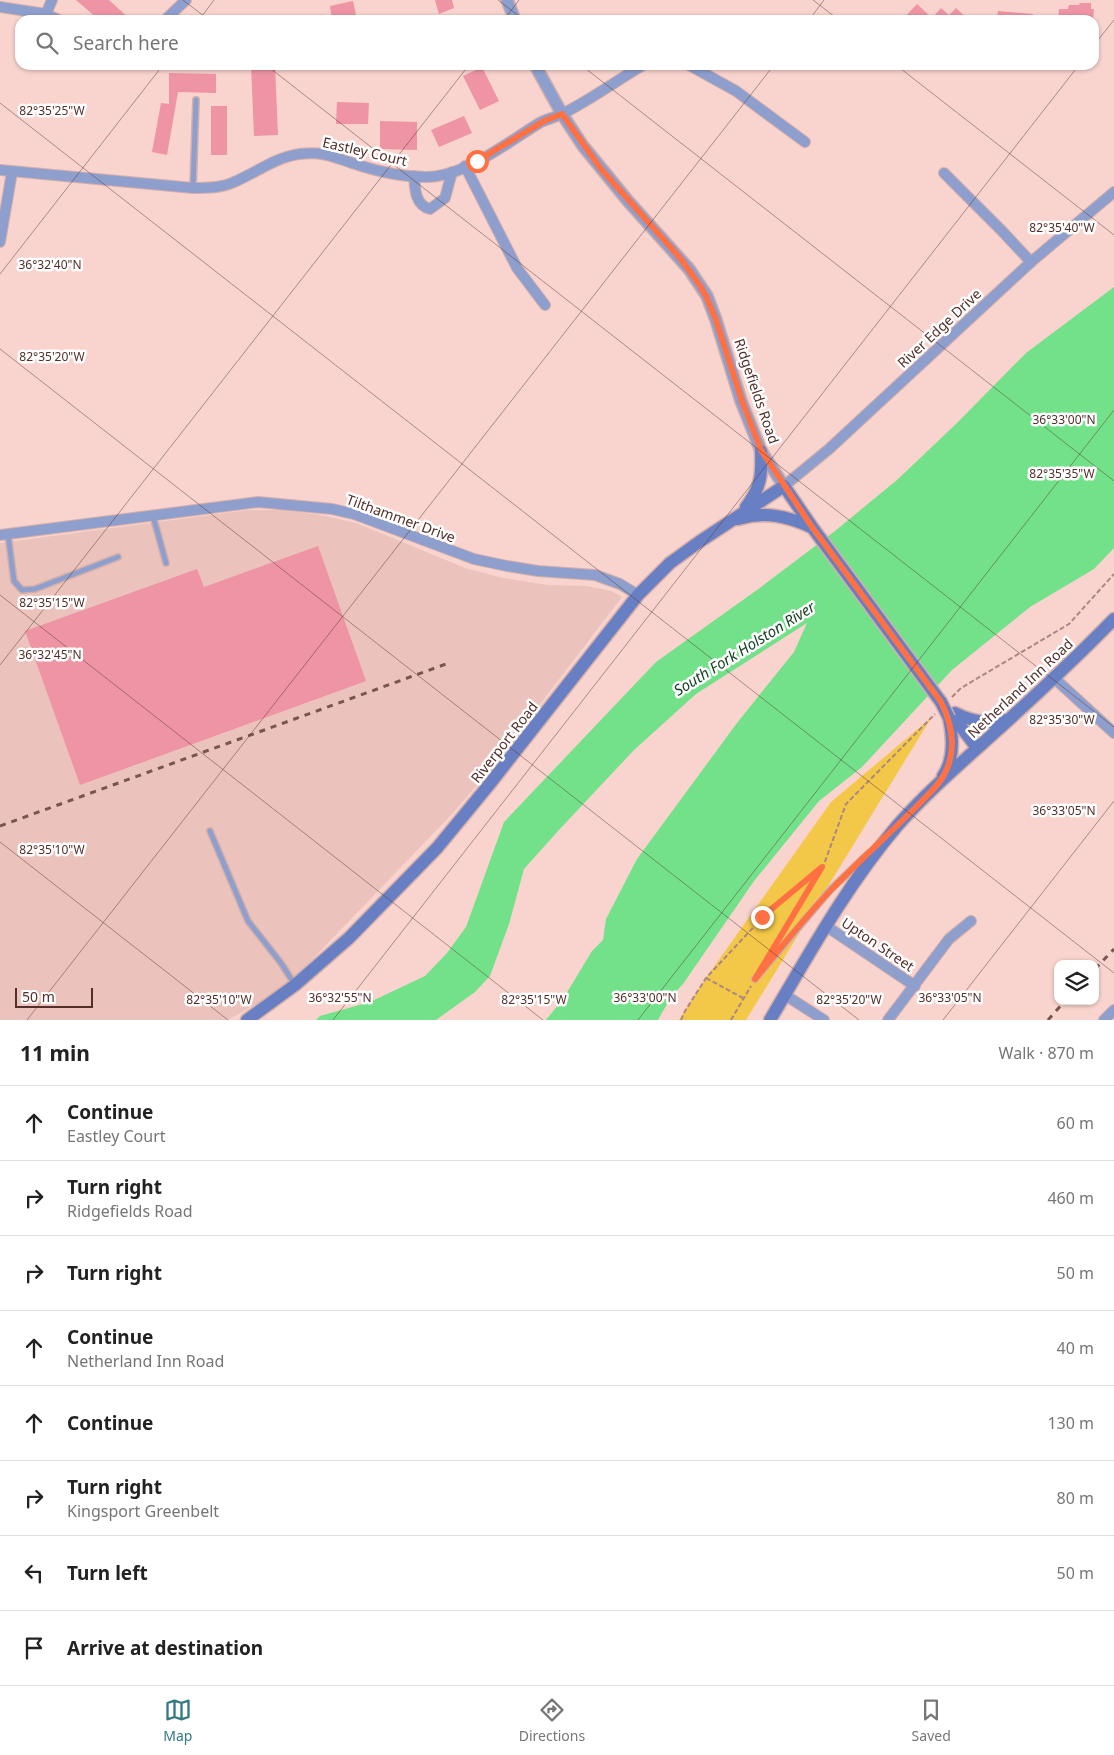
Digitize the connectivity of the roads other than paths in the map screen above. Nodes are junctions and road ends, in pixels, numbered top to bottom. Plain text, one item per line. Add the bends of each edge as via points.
1 (52, 0) edge
2 (186, 0) edge
3 (507, 0) edge
4 (0, 8) edge
5 (46, 14) joint
6 (170, 15) edge
7 (513, 15) edge
8 (538, 70) edge
9 (635, 70) edge
10 (699, 70) edge
11 (196, 100) dead end
12 (562, 114) junction
13 (805, 142) dead end
14 (465, 166) junction
15 (0, 170) edge
16 (12, 172) junction
17 (452, 172) junction
18 (944, 173) dead end
19 (414, 176) junction
20 (193, 188) junction
21 (1114, 192) edge
22 (0, 242) edge
23 (1031, 262) junction
24 (545, 305) dead end
25 (761, 450) junction
26 (784, 486) junction
27 (153, 515) junction
28 (729, 522) junction
29 (812, 527) junction
30 (4, 535) edge
31 (118, 557) dead end
32 (166, 563) dead end
33 (638, 595) junction
34 (1114, 619) edge
35 (1053, 677) junction
36 (952, 715) junction
37 (1008, 720) junction
38 (1114, 733) edge
39 (977, 748) junction
40 (937, 786) junction
41 (897, 827) junction
42 (210, 831) dead end
43 (971, 920) dead end
44 (826, 926) junction
45 (755, 979) road end
46 (296, 985) junction
47 (915, 986) junction
48 (785, 994) junction
49 (1114, 1010) edge
50 (247, 1020) edge
51 (770, 1020) edge
52 (824, 1020) edge
53 (888, 1020) edge
54 (1104, 1020) edge

1 - 5 street
2 - 6 street
3 - 7 street
4 - 5 street
8 - 12 street, Ridgefields Road
9 - 12 street, Eastley Court
10 - 13 street via 736,91
11 - 20 lane
12 - 14 street, Eastley Court
12 - 25 street, Ridgefields Road via 601,169 680,258 703,290
14 - 17 street, Eastley Court
14 - 24 street via 517,268
15 - 16 street, Eastley Court
16 - 20 street, Eastley Court
16 - 22 street
17 - 19 street, Eastley Court
17 - 19 street via 444,198 430,209 425,208 415,194
18 - 23 street
19 - 20 street, Eastley Court via 315,153 276,160 232,183 214,188
21 - 23 street, River Edge Drive
23 - 26 street, River Edge Drive via 829,449
25 - 26 street, Ridgefields Road
25 - 28 main road via 762,471 755,494
26 - 28 main road, Riverport Road
26 - 29 main road, Ridgefields Road
27 - 30 street, Tilthammer Drive
27 - 32 lane
27 - 33 street, Tilthammer Drive via 258,502 332,509 354,514 474,559 530,570 595,575
28 - 29 main road via 761,514 778,515
28 - 33 main road, Riverport Road via 670,563
29 - 36 main road, Ridgefields Road, bridge
30 - 31 lane via 14,581 22,590 36,588
33 - 46 main road, Riverport Road via 437,848 349,938
34 - 35 main road, Netherland Inn Road
35 - 37 main road, Netherland Inn Road
35 - 38 street
36 - 37 main road via 993,724
36 - 39 main road, Ridgefields Road
36 - 40 main road via 951,757
37 - 39 main road, Netherland Inn Road
39 - 40 main road, Netherland Inn Road
40 - 41 main road, Netherland Inn Road
41 - 44 main road, Netherland Inn Road
41 - 45 lane via 831,889
42 - 46 lane via 248,921
43 - 47 street via 949,939
44 - 47 street, Upton Street
44 - 48 main road, Netherland Inn Road
46 - 50 main road, Riverport Road
47 - 53 street
48 - 51 main road, Netherland Inn Road
48 - 52 street
49 - 54 street

